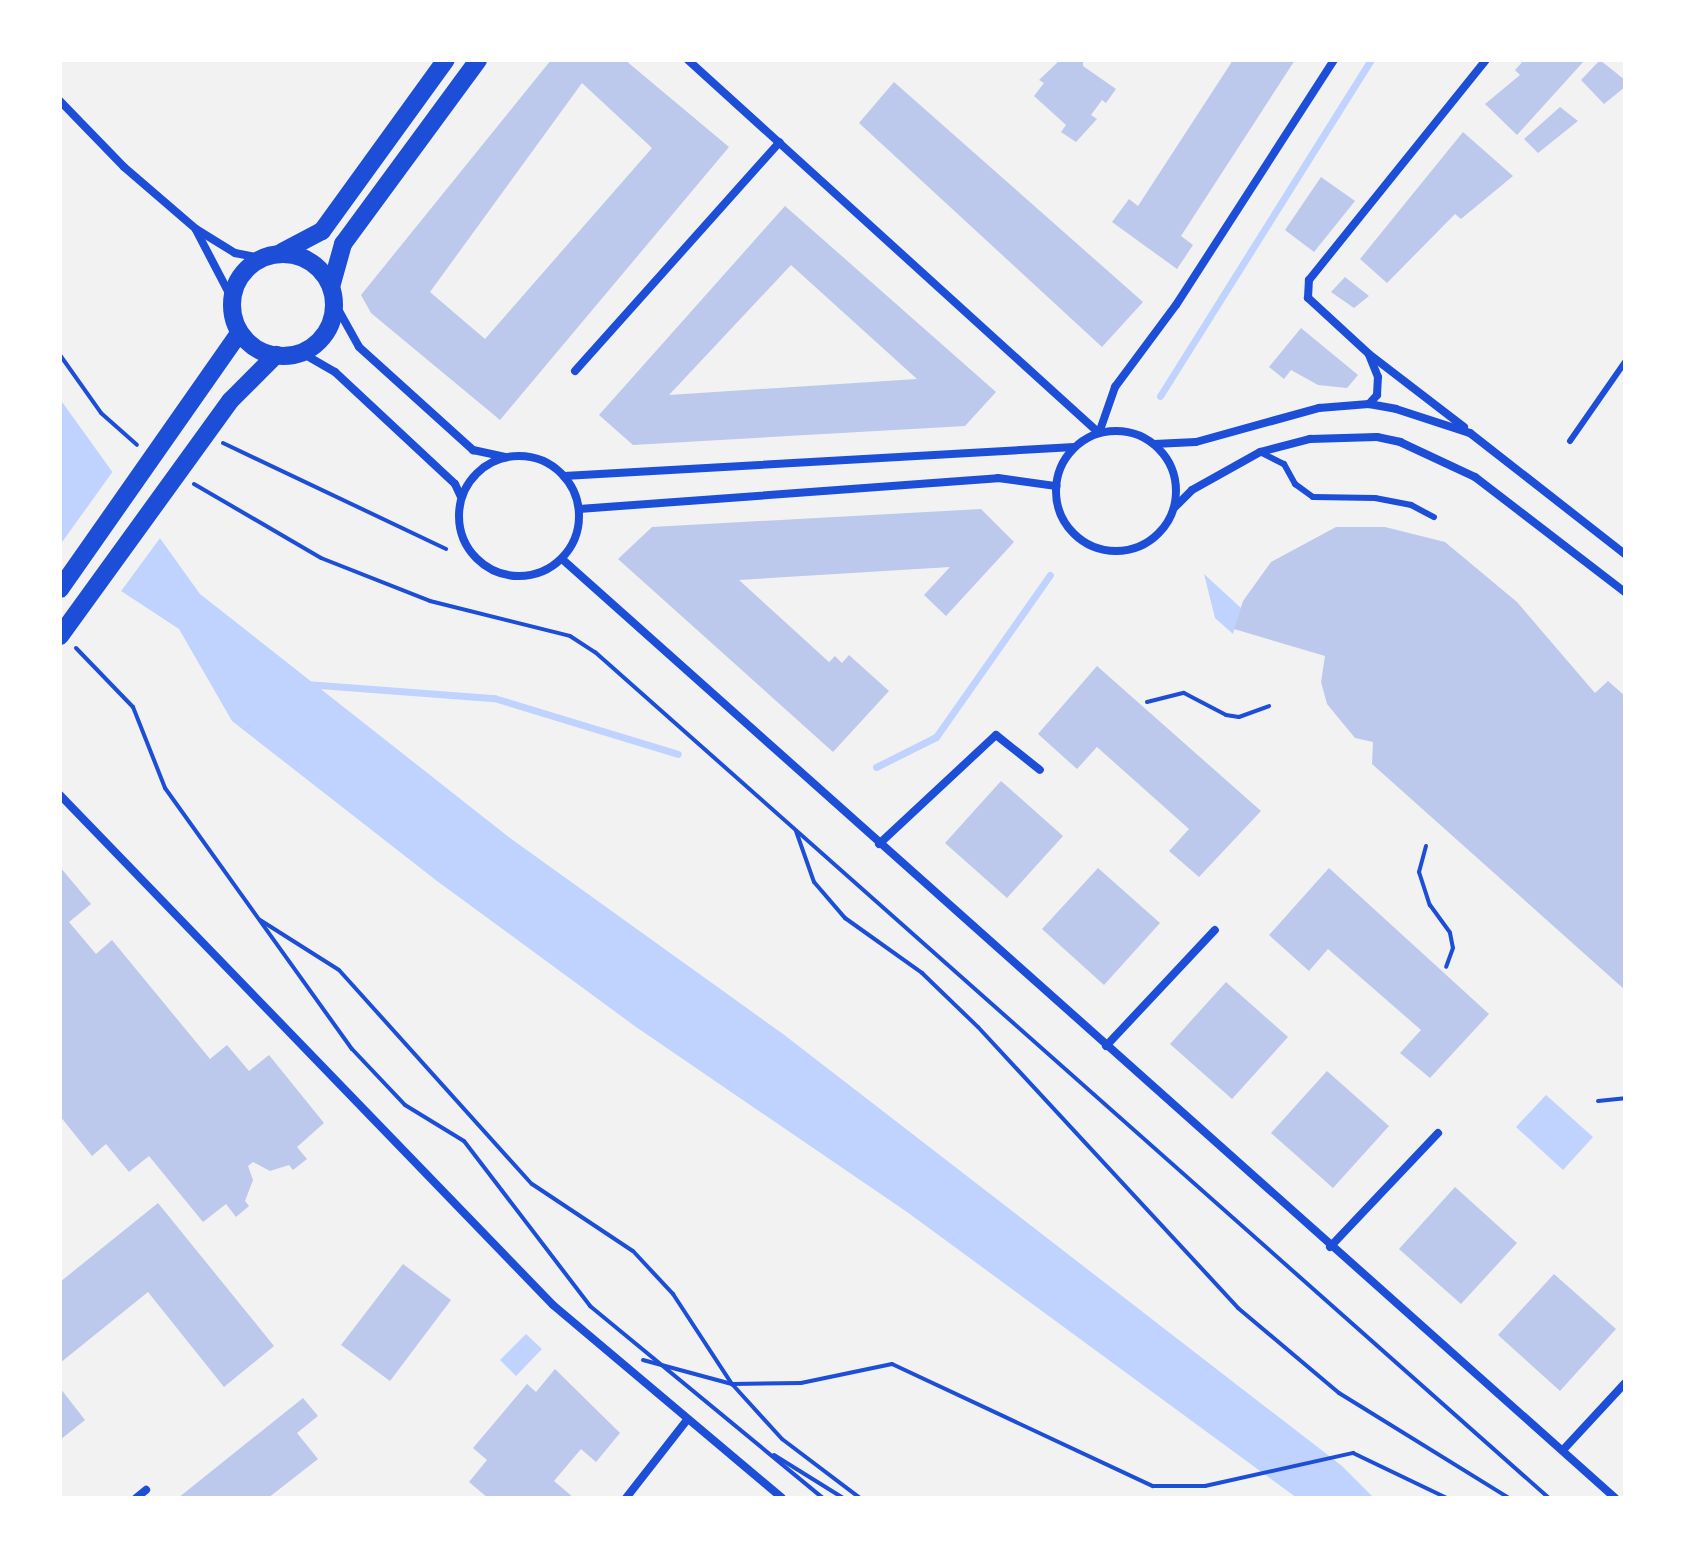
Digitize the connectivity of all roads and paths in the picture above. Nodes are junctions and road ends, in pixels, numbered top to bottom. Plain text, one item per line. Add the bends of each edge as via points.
1 (446, 60) edge
2 (478, 60) edge
3 (688, 60) edge
4 (1334, 60) edge
5 (1486, 60) edge
6 (60, 101) edge
7 (780, 142) junction
8 (196, 229) junction
9 (270, 256) junction
10 (333, 295) junction
11 (232, 299) junction
12 (239, 333) junction
13 (302, 353) junction
14 (1369, 354) junction
15 (60, 355) edge
16 (276, 355) junction
17 (1625, 362) edge
18 (575, 371) dead end
19 (1369, 404) junction
20 (1099, 433) junction
21 (1470, 433) junction
22 (1570, 441) dead end
23 (220, 442) dead end
24 (1154, 444) junction
25 (141, 447) dead end
26 (1074, 447) junction
27 (1260, 452) junction
28 (506, 457) junction
29 (184, 474) junction
30 (564, 476) junction
31 (1056, 486) junction
32 (461, 497) junction
33 (1174, 508) junction
34 (579, 509) junction
35 (1434, 517) dead end
36 (446, 549) dead end
37 (1625, 554) edge
38 (562, 559) junction
39 (60, 589) edge
40 (1625, 592) edge
41 (65, 639) edge
42 (1147, 702) dead end
43 (1269, 706) dead end
44 (1040, 770) dead end
45 (60, 795) edge
46 (795, 829) junction
47 (879, 844) junction
48 (1426, 846) dead end
49 (260, 920) junction
50 (1215, 930) dead end
51 (1446, 967) dead end
52 (1106, 1046) junction
53 (1625, 1098) edge
54 (1598, 1101) dead end
55 (1438, 1133) dead end
56 (1330, 1247) junction
57 (638, 1360) dead end
58 (656, 1360) junction
59 (1625, 1383) edge
60 (732, 1384) junction
61 (687, 1420) junction
62 (764, 1449) junction
63 (1563, 1450) junction
64 (146, 1490) dead end
65 (136, 1498) edge
66 (626, 1498) edge
67 (782, 1498) edge
68 (823, 1498) edge
69 (843, 1498) edge
70 (860, 1498) edge
71 (1447, 1498) edge
72 (1509, 1498) edge
73 (1549, 1498) edge
74 (1615, 1498) edge

1 - 9 main road via 322,231
2 - 10 main road via 343,244
3 - 7 street
4 - 20 street via 1176,305 1115,387
5 - 14 street via 1309,280 1308,298 1317,310
6 - 8 street via 124,167
7 - 18 street
7 - 20 street
8 - 9 street via 235,253
8 - 11 street
9 - 10 main road via 312,262
9 - 11 main road via 242,275
10 - 13 main road via 326,333
10 - 28 street via 359,347 473,450
11 - 12 main road
12 - 16 main road via 251,346
12 - 39 main road
13 - 16 main road
13 - 32 street via 335,372 455,484
14 - 19 street via 1378,377 1377,395
14 - 21 street
15 - 25 path via 101,413
16 - 29 main road via 231,400
17 - 22 lane
19 - 21 street
19 - 24 street via 1319,408 1218,437
20 - 24 street via 1137,434
20 - 26 street
21 - 37 street
23 - 36 path
24 - 33 street via 1172,472
26 - 30 street
26 - 31 street
27 - 33 street via 1192,490
27 - 35 lane via 1284,464 1295,484 1313,497 1375,498 1411,505
27 - 40 street via 1310,439 1355,436 1400,442 1475,477
28 - 30 street via 527,456
28 - 32 street via 479,472
29 - 41 main road
29 - 46 path via 321,558 430,601 570,636 595,652
30 - 34 street
31 - 33 street via 1061,513 1073,533 1108,551 1131,551 1148,541 1165,527
31 - 34 street via 998,478
32 - 38 street via 462,539 489,570 530,576
34 - 38 street via 579,527
38 - 47 street
41 - 49 path via 133,707 165,788
42 - 43 path via 1184,693 1239,717
44 - 47 street via 996,735
45 - 61 street via 553,1305
46 - 72 path via 814,882 845,918 922,973 978,1027 1238,1308 1339,1393
46 - 73 path
47 - 52 street
48 - 51 path via 1419,872 1430,905 1450,933 1453,948
49 - 58 path via 352,1049 405,1105 464,1141 590,1306
49 - 60 path via 339,970 532,1184 633,1251 673,1294
50 - 52 street
52 - 56 street
53 - 54 path
55 - 56 street
56 - 63 street
57 - 58 path
58 - 60 path
58 - 62 path
59 - 63 street
60 - 70 path via 782,1439
60 - 71 path via 801,1383 892,1364 1153,1486 1205,1486 1353,1453
61 - 66 street
61 - 67 street
62 - 68 path
62 - 69 path
63 - 74 street
64 - 65 street

